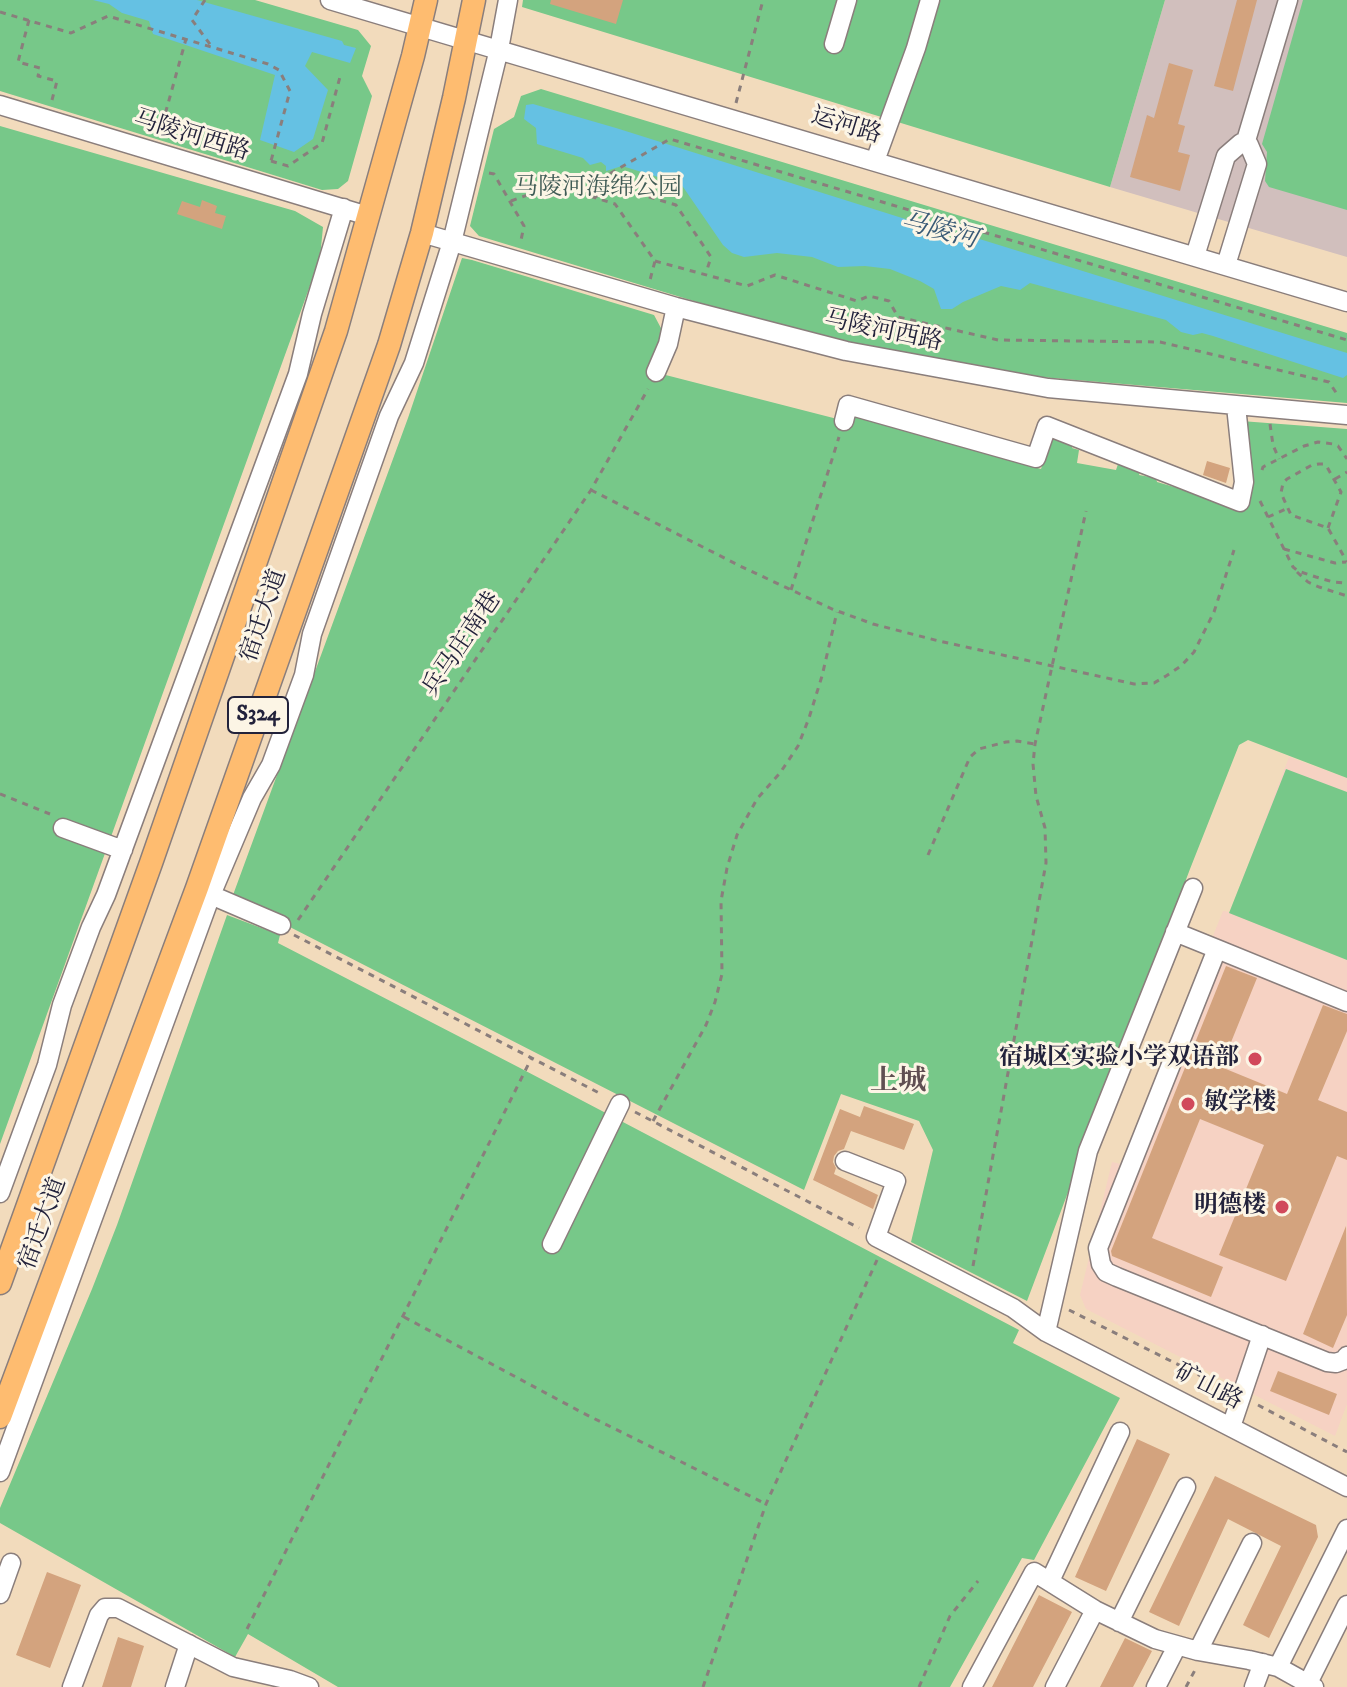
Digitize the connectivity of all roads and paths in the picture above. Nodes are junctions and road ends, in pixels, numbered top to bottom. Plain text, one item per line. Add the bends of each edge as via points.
1 (205, 0) edge
2 (330, 0) edge
3 (426, 0) edge
4 (474, 0) edge
5 (508, 0) edge
6 (763, 0) edge
7 (847, 0) edge
8 (930, 0) edge
9 (1288, 0) edge
10 (0, 12) edge
11 (29, 20) junction
12 (420, 27) junction
13 (186, 39) junction
14 (467, 40) junction
15 (834, 44) dead end
16 (212, 47) junction
17 (499, 49) junction
18 (340, 77) dead end
19 (0, 105) edge
20 (46, 119) junction
21 (732, 119) junction
22 (1245, 144) junction
23 (155, 152) junction
24 (875, 161) junction
25 (486, 172) dead end
26 (580, 193) junction
27 (594, 198) junction
28 (511, 201) junction
29 (344, 208) junction
30 (368, 216) junction
31 (422, 233) junction
32 (521, 240) dead end
33 (452, 242) junction
34 (1195, 256) junction
35 (655, 261) junction
36 (1226, 265) junction
37 (706, 275) junction
38 (645, 298) junction
39 (1347, 302) edge
40 (676, 307) junction
41 (1347, 340) edge
42 (656, 372) joint
43 (1236, 406) junction
44 (1344, 408) edge
45 (1268, 409) junction
46 (844, 421) joint
47 (1279, 459) junction
48 (1347, 459) edge
49 (1347, 472) edge
50 (1259, 475) dead end
51 (1335, 479) junction
52 (591, 490) junction
53 (1258, 491) dead end
54 (1288, 509) junction
55 (1086, 511) dead end
56 (1268, 517) junction
57 (1328, 528) junction
58 (1284, 549) junction
59 (1234, 550) dead end
60 (1347, 562) edge
61 (1293, 567) junction
62 (1347, 583) edge
63 (791, 590) junction
64 (1347, 596) edge
65 (837, 611) junction
66 (1053, 666) junction
67 (1035, 744) junction
68 (0, 794) edge
69 (56, 821) joint
70 (123, 850) junction
71 (928, 855) dead end
72 (1193, 888) dead end
73 (211, 895) junction
74 (290, 926) junction
75 (1175, 932) junction
76 (1217, 949) junction
77 (1347, 1002) edge
78 (532, 1058) junction
79 (620, 1104) junction
80 (653, 1121) junction
81 (845, 1161) dead end
82 (0, 1193) edge
83 (881, 1240) junction
84 (552, 1244) dead end
85 (0, 1283) edge
86 (969, 1285) junction
87 (1053, 1302) junction
88 (403, 1316) junction
89 (1046, 1332) junction
90 (1262, 1335) junction
91 (1347, 1356) edge
92 (1241, 1396) junction
93 (0, 1417) edge
94 (1231, 1427) junction
95 (1120, 1432) dead end
96 (1347, 1452) edge
97 (0, 1472) edge
98 (1186, 1487) dead end
99 (1347, 1487) edge
100 (766, 1504) junction
101 (1347, 1529) edge
102 (1252, 1543) dead end
103 (11, 1563) dead end
104 (978, 1581) dead end
105 (1050, 1581) junction
106 (0, 1594) edge
107 (1347, 1605) edge
108 (1095, 1610) junction
109 (1119, 1622) junction
110 (247, 1629) dead end
111 (189, 1644) junction
112 (1177, 1646) junction
113 (1198, 1651) junction
114 (1271, 1665) junction
115 (280, 1682) edge
116 (1311, 1685) edge
117 (72, 1687) edge
118 (175, 1687) edge
119 (309, 1687) edge
120 (703, 1687) edge
121 (919, 1687) edge
122 (972, 1687) edge
123 (1055, 1687) edge
124 (1156, 1687) edge
125 (1254, 1687) edge

1 - 16 path via 192,20
2 - 12 street, 运河路
3 - 12 main road, 宿迁大道 / S324
4 - 14 main road, 宿迁大道 / S324
5 - 17 street
6 - 21 path
7 - 15 street
8 - 24 street
9 - 22 street
10 - 11 path
11 - 13 path via 71,33 108,16
11 - 20 path via 18,62 40,68 38,76 57,81
12 - 14 street, 运河路
12 - 30 main road, 宿迁大道 / S324
13 - 16 path
13 - 23 path
14 - 17 street, 运河路
14 - 31 main road, 宿迁大道 / S324
16 - 18 path via 279,70 290,91 271,161 288,166 322,143
17 - 21 street, 运河路
17 - 33 street
19 - 20 street, 马陵河西路
20 - 23 street, 马陵河西路
21 - 24 street, 运河路
22 - 34 street via 1226,156
22 - 36 street via 1257,164
23 - 29 street, 马陵河西路
24 - 34 street, 运河路
25 - 28 path via 494,174
26 - 27 path
26 - 28 path via 555,185
26 - 41 path via 670,139
27 - 35 path via 615,204
27 - 37 path via 612,186 676,205 711,257
28 - 32 path via 524,226
29 - 30 street, 马陵河西路
29 - 70 street via 298,374
30 - 85 main road, 宿迁大道 / S324 via 331,346
31 - 33 street, 马陵河西路
31 - 93 main road, 宿迁大道 / S324 via 389,345 202,874
33 - 38 street, 马陵河西路
33 - 73 street via 414,363 389,416 312,634 304,675 271,765
34 - 36 street, 运河路
35 - 37 path
35 - 38 path
36 - 39 street, 运河路
37 - 44 path via 747,286 775,275 857,301 869,296 889,301 898,317 998,340 1160,342 1329,382
38 - 40 street, 马陵河西路
40 - 42 street
40 - 43 street, 马陵河西路 via 846,351 1048,388
42 - 52 path, 兵马庄南巷
43 - 45 street, 马陵河西路
43 - 46 street via 1244,482 1240,502 1047,426 1036,458 848,405
44 - 45 street, 马陵河西路
45 - 47 path
46 - 63 path
47 - 48 path via 1318,442 1338,446
47 - 50 path
49 - 51 path
51 - 54 path via 1319,464 1287,479 1281,493
51 - 57 path via 1341,492
52 - 63 path
52 - 74 path, 兵马庄南巷
53 - 56 path
54 - 56 path
54 - 57 path via 1291,515
55 - 66 path
56 - 58 path
57 - 60 path
58 - 60 path
58 - 61 path
59 - 66 path via 1214,612 1194,652 1166,676 1134,684
61 - 62 path
61 - 64 path via 1319,587
63 - 65 path
65 - 66 path
65 - 80 path via 798,746 737,835 721,901 722,974 715,1002
66 - 67 path
67 - 71 path via 1006,742 970,757
67 - 86 path via 1046,863
68 - 69 path
69 - 70 street
70 - 82 street via 62,1005 47,1065
72 - 75 street
73 - 74 street
73 - 97 street
74 - 78 path
75 - 76 street
75 - 87 street via 1088,1151
76 - 77 street
76 - 90 street via 1098,1248 1099,1258 1106,1272
78 - 79 path
78 - 88 path
79 - 80 path
79 - 84 street
80 - 83 path
81 - 83 street via 896,1181
83 - 86 street, 矿山路
83 - 100 path
86 - 89 street, 矿山路
87 - 89 street
87 - 92 path
88 - 100 path
88 - 110 path
89 - 94 street, 矿山路
90 - 91 street via 1327,1362
90 - 92 street
92 - 94 street
92 - 96 path
94 - 99 street, 矿山路
95 - 105 street
98 - 109 street
100 - 120 path
101 - 114 street
102 - 113 street
103 - 106 street
104 - 121 path via 950,1616
105 - 108 street
105 - 122 street via 1034,1572
107 - 116 street
108 - 109 street
108 - 123 street
109 - 112 street
111 - 115 street via 233,1667
111 - 117 street via 118,1608 105,1608
111 - 118 street
112 - 113 street
112 - 124 street
113 - 114 street
114 - 116 street
114 - 125 street
115 - 119 street

